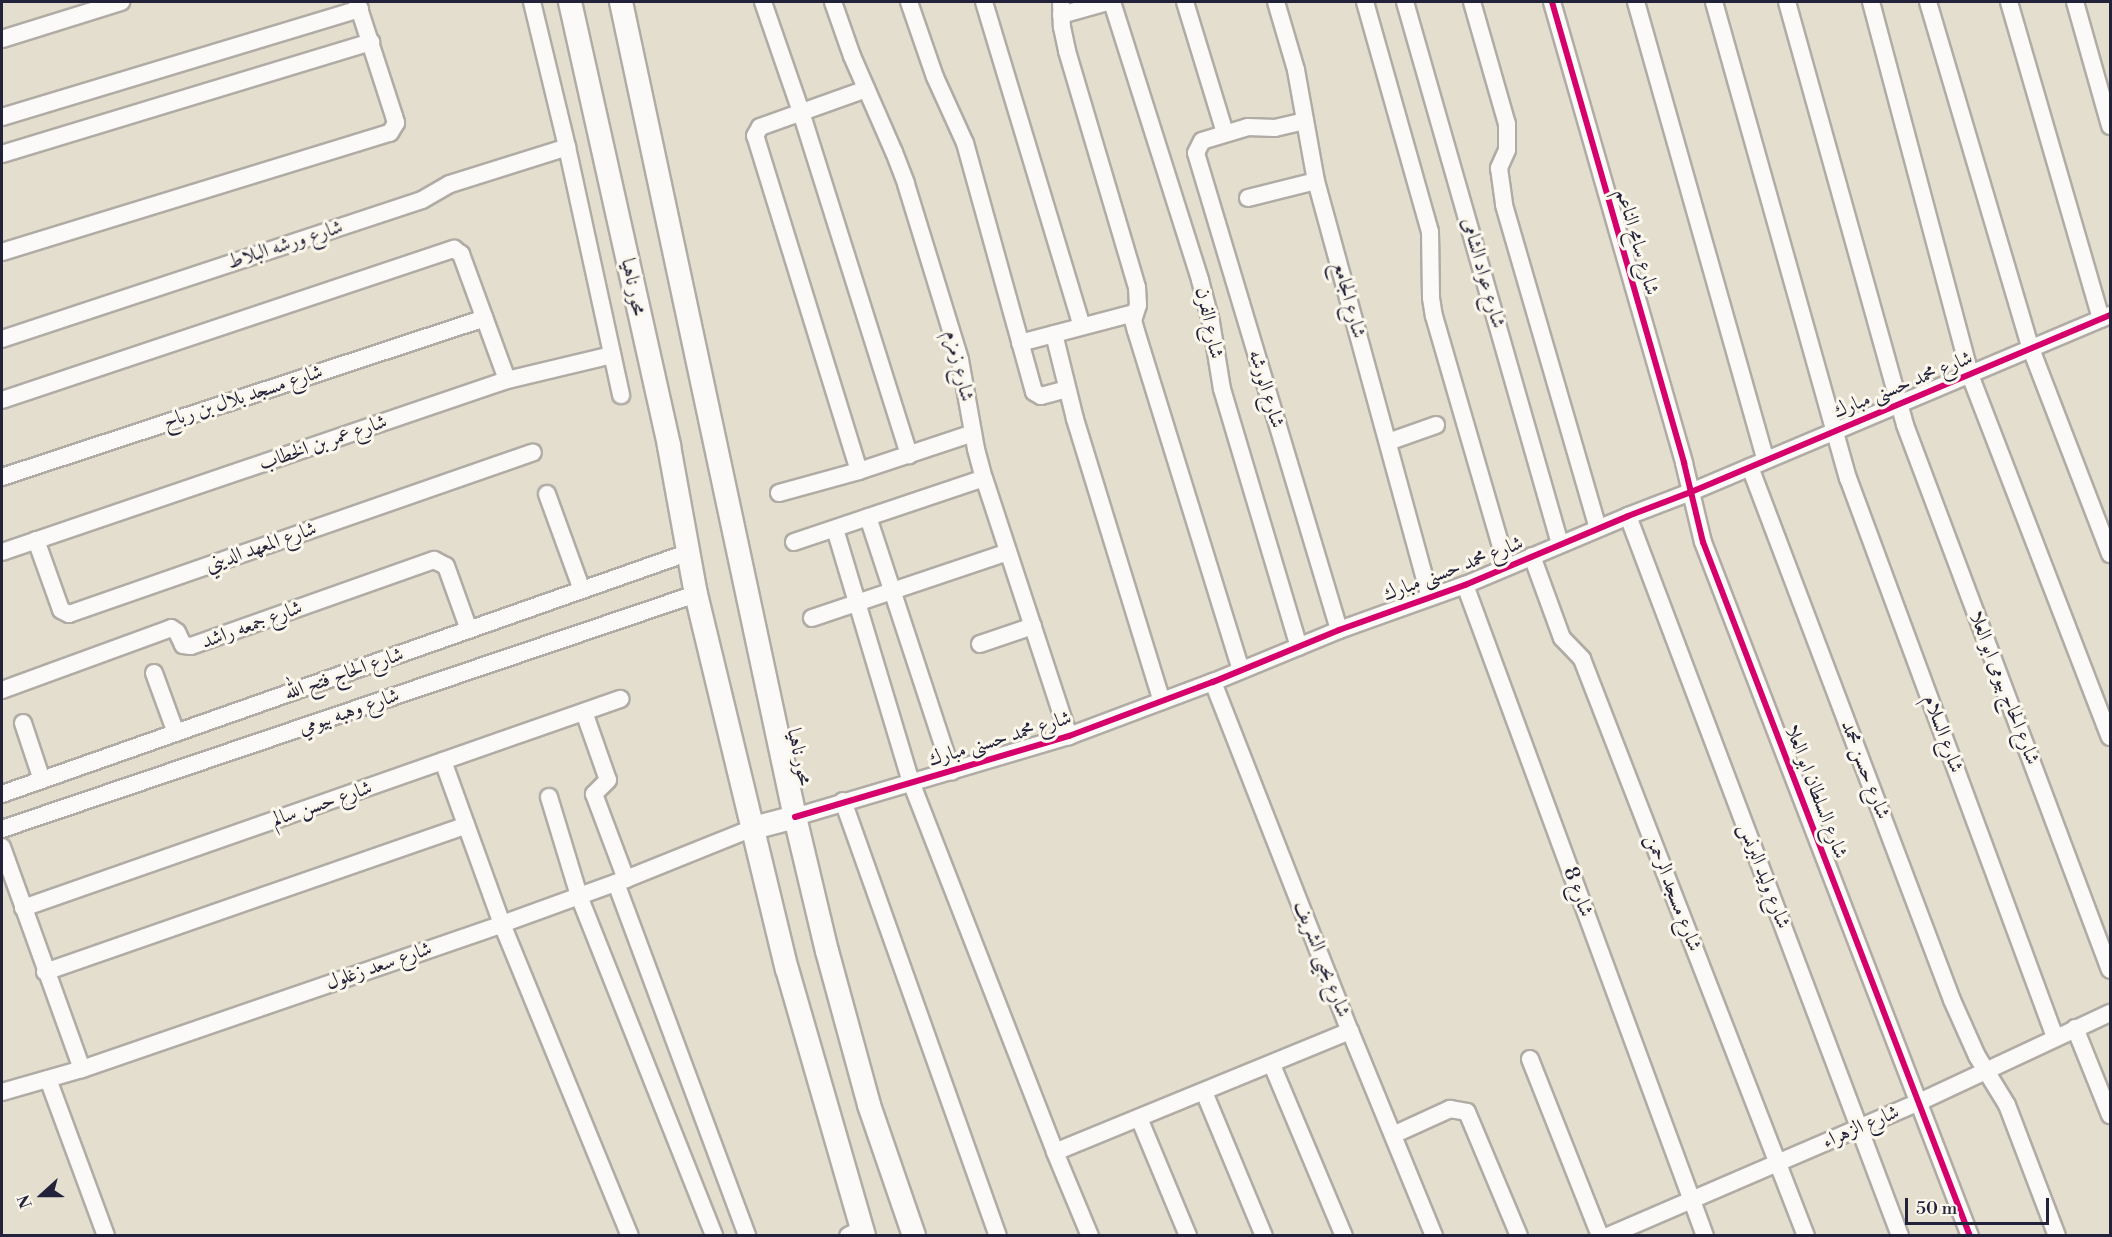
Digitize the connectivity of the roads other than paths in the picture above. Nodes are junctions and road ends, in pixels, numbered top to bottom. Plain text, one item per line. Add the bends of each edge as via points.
1 (121, 2) edge
2 (532, 2) edge
3 (570, 2) edge
4 (621, 2) edge
5 (763, 2) edge
6 (833, 2) edge
7 (909, 2) edge
8 (984, 2) edge
9 (1107, 2) edge
10 (1112, 2) edge
11 (1185, 2) edge
12 (1276, 2) edge
13 (1365, 2) edge
14 (1405, 2) edge
15 (1472, 2) edge
16 (1551, 2) edge
17 (1636, 2) edge
18 (1714, 2) edge
19 (1787, 2) edge
20 (1871, 2) edge
21 (1928, 2) edge
22 (2009, 2) edge
23 (2075, 2) edge
24 (359, 5) edge
25 (1061, 8) edge
26 (2, 39) edge
27 (370, 42) junction
28 (866, 89) junction
29 (801, 112) junction
30 (2, 117) edge
31 (1305, 121) junction
32 (2110, 126) edge
33 (1225, 134) junction
34 (567, 147) junction
35 (2, 154) edge
36 (1316, 181) junction
37 (1248, 198) dead end
38 (2, 252) edge
39 (1134, 313) junction
40 (2106, 317) edge
41 (485, 318) junction
42 (1082, 326) junction
43 (1054, 334) junction
44 (2, 339) edge
45 (1020, 343) junction
46 (2031, 349) junction
47 (612, 355) junction
48 (1970, 375) junction
49 (507, 380) junction
50 (1067, 389) junction
51 (621, 395) dead end
52 (2, 400) edge
53 (1899, 405) junction
54 (1436, 425) dead end
55 (1834, 431) junction
56 (973, 433) junction
57 (1388, 442) junction
58 (533, 452) dead end
59 (909, 455) junction
60 (1766, 460) junction
61 (1750, 467) junction
62 (859, 471) junction
63 (2, 477) edge
64 (984, 478) junction
65 (1691, 492) junction
66 (547, 494) dead end
67 (779, 494) dead end
68 (1628, 516) junction
69 (868, 517) junction
70 (835, 528) junction
71 (1598, 528) junction
72 (36, 540) junction
73 (794, 542) dead end
74 (1560, 544) junction
75 (2, 552) edge
76 (1008, 552) junction
77 (687, 553) junction
78 (2110, 554) edge
79 (1532, 556) junction
80 (1507, 567) junction
81 (1465, 585) junction
82 (582, 590) junction
83 (892, 591) junction
84 (696, 594) junction
85 (1430, 597) junction
86 (858, 603) junction
87 (812, 618) dead end
88 (1033, 626) junction
89 (469, 630) junction
90 (1339, 630) junction
91 (980, 644) dead end
92 (1299, 647) junction
93 (1241, 670) junction
94 (154, 673) dead end
95 (1213, 682) junction
96 (2, 690) edge
97 (620, 699) dead end
98 (1162, 701) junction
99 (584, 712) junction
100 (23, 723) dead end
101 (176, 733) junction
102 (1069, 736) junction
103 (2110, 737) edge
104 (442, 761) junction
105 (952, 772) junction
106 (42, 780) junction
107 (911, 782) junction
108 (2, 794) edge
109 (549, 796) dead end
110 (843, 801) junction
111 (795, 817) junction
112 (466, 825) junction
113 (753, 828) junction
114 (2, 829) edge
115 (2, 847) edge
116 (6, 873) edge
117 (621, 881) junction
118 (579, 896) junction
119 (23, 908) junction
120 (502, 924) junction
121 (2110, 970) edge
122 (45, 972) junction
123 (2110, 1013) edge
124 (2075, 1028) junction
125 (1350, 1031) junction
126 (2055, 1037) junction
127 (1530, 1059) dead end
128 (1272, 1065) junction
129 (82, 1069) junction
130 (1986, 1071) junction
131 (48, 1079) junction
132 (2, 1092) edge
133 (1204, 1092) junction
134 (1917, 1102) junction
135 (2110, 1115) edge
136 (1139, 1118) junction
137 (1859, 1127) junction
138 (1393, 1135) junction
139 (1055, 1152) junction
140 (1778, 1162) junction
141 (1691, 1200) junction
142 (858, 1233) edge
143 (106, 1236) edge
144 (630, 1236) edge
145 (714, 1236) edge
146 (747, 1236) edge
147 (914, 1236) edge
148 (998, 1236) edge
149 (1090, 1236) edge
150 (1188, 1236) edge
151 (1264, 1236) edge
152 (1344, 1236) edge
153 (1434, 1236) edge
154 (1519, 1236) edge
155 (1600, 1236) edge
156 (1608, 1236) edge
157 (1705, 1236) edge
158 (1806, 1236) edge
159 (1900, 1236) edge
160 (1970, 1236) edge
161 (2057, 1236) edge

1 - 26 street
2 - 34 street
3 - 77 main road, محور ناهيا via 669,446
4 - 111 main road, محور ناهيا
5 - 29 street
6 - 28 street, شارع زمزم
7 - 45 street via 935,77 965,143
8 - 42 street
9 - 25 street
10 - 92 street, شارع الفرن via 1203,291 1222,389
11 - 33 street
12 - 31 street, شارع الجامع via 1296,70
13 - 80 street via 1430,232 1431,298
14 - 74 street, شارع عواد الشامى
15 - 71 street via 1507,124 1507,150 1500,168 1504,205
16 - 65 street, شارع سامح الناعم
17 - 60 street
18 - 55 street, شارع السلام
19 - 53 street, شارع الحاج بيومى ابو العلا
20 - 48 street
21 - 46 street
22 - 40 street
23 - 32 street
24 - 27 street
24 - 30 street
25 - 39 street via 1067,51 1137,286
27 - 35 street
27 - 38 street via 396,123 390,133
28 - 29 street
28 - 56 street, شارع زمزم via 909,195 960,360
29 - 59 street
29 - 62 street via 760,127 755,136
31 - 33 street via 1275,128 1254,125
31 - 36 street, شارع الجامع
33 - 90 street, شارع الورشه via 1202,141 1197,157
34 - 44 street, شارع ورشه البلاط via 450,183 422,200
34 - 47 street
36 - 37 street
36 - 57 street, شارع الجامع
39 - 42 street
39 - 93 street via 1136,331
40 - 46 street, شارع محمد حسنى مبارك
41 - 49 street
41 - 52 street via 461,254 451,249
41 - 63 street, شارع مسجد بلال بن رباح
42 - 43 street
43 - 45 street
43 - 50 street
45 - 50 street via 1035,394
46 - 48 street, شارع محمد حسنى مبارك
46 - 78 street
47 - 49 street, شارع عمر بن الخطاب
47 - 51 street
48 - 53 street, شارع محمد حسنى مبارك
48 - 103 street
49 - 72 street, شارع عمر بن الخطاب
50 - 98 street
53 - 55 street, شارع محمد حسنى مبارك
53 - 121 street, شارع الحاج بيومى ابو العلا
54 - 57 street
55 - 60 street, شارع محمد حسنى مبارك
55 - 126 street, شارع السلام
56 - 59 street
56 - 64 street, شارع زمزم
57 - 85 street, شارع الجامع
58 - 72 street, شارع المعهد الديني via 69,614 61,610
59 - 62 street
60 - 61 street, شارع محمد حسنى مبارك
61 - 65 street, شارع محمد حسنى مبارك
61 - 130 street, شارع حسن محمد via 1952,1000
62 - 67 street
64 - 69 street
64 - 76 street, شارع زمزم
65 - 68 street, شارع محمد حسنى مبارك
65 - 134 street, شارع السلطان ابو العلا via 1703,542
66 - 82 street
68 - 71 street, شارع محمد حسنى مبارك
68 - 137 street, شارع وليد البرنس
69 - 70 street
69 - 83 street
70 - 73 street
70 - 86 street
71 - 74 street, شارع محمد حسنى مبارك
72 - 75 street, شارع عمر بن الخطاب
74 - 79 street, شارع محمد حسنى مبارك
76 - 83 street
76 - 88 street, شارع زمزم
77 - 82 street, شارع الحاج فتح الله
77 - 84 main road, محور ناهيا
79 - 80 street, شارع محمد حسنى مبارك
79 - 140 street, شارع مسجد الرحمن via 1562,638 1582,659
80 - 81 street, شارع محمد حسنى مبارك
81 - 85 street, شارع محمد حسنى مبارك
81 - 141 street, شارع 8
82 - 89 street, شارع الحاج فتح الله
83 - 86 street
83 - 105 street
84 - 113 main road, محور ناهيا
84 - 114 street, شارع وهبه بيومي
85 - 90 street, شارع محمد حسنى مبارك
86 - 87 street
86 - 107 street
88 - 91 street
88 - 102 street, شارع زمزم
89 - 96 street, شارع جمعه راشد via 446,566 434,560 191,646 183,645 171,628
89 - 101 street, شارع الحاج فتح الله
90 - 92 street, شارع محمد حسنى مبارك
92 - 93 street, شارع محمد حسنى مبارك
93 - 95 street, شارع محمد حسنى مبارك
94 - 101 street
95 - 98 street, شارع محمد حسنى مبارك
95 - 125 street, شارع يحيى الشريف
97 - 99 street, شارع حسن سالم
98 - 102 street, شارع محمد حسنى مبارك
99 - 104 street, شارع حسن سالم
99 - 117 street via 608,780 594,794
100 - 106 street
101 - 106 street, شارع الحاج فتح الله
102 - 105 street, شارع محمد حسنى مبارك
104 - 112 street
104 - 119 street, شارع حسن سالم
105 - 107 street, شارع محمد حسنى مبارك
106 - 108 street, شارع الحاج فتح الله
107 - 110 street, شارع محمد حسنى مبارك
107 - 139 street
109 - 118 street
110 - 111 street, شارع محمد حسنى مبارك
110 - 148 street
111 - 113 main road
111 - 147 main road, محور ناهيا via 869,1106
112 - 120 street
112 - 122 street
113 - 117 street, شارع سعد زغلول
113 - 142 main road, محور ناهيا
115 - 116 street
116 - 119 street
117 - 118 street, شارع سعد زغلول
117 - 146 street
118 - 120 street, شارع سعد زغلول
118 - 145 street
119 - 122 street
120 - 129 street, شارع سعد زغلول
120 - 144 street
122 - 129 street
123 - 124 street, شارع الزهراء
124 - 126 street, شارع الزهراء
124 - 135 street
125 - 128 street
125 - 138 street, شارع يحيى الشريف
126 - 130 street, شارع الزهراء
127 - 155 street
128 - 133 street
128 - 152 street
129 - 131 street, شارع سعد زغلول
130 - 134 street, شارع الزهراء
130 - 161 street, شارع حسن محمد via 2007,1105
131 - 132 street, شارع سعد زغلول
131 - 143 street
133 - 136 street
133 - 151 street
134 - 137 street, شارع الزهراء
134 - 160 street, شارع السلطان ابو العلا
136 - 139 street
136 - 150 street
137 - 140 street, شارع الزهراء
137 - 159 street, شارع وليد البرنس
138 - 153 street, شارع يحيى الشريف
138 - 154 street via 1450,1109 1467,1112
139 - 149 street
140 - 141 street, شارع الزهراء
140 - 158 street, شارع مسجد الرحمن
141 - 156 street, شارع الزهراء
141 - 157 street, شارع 8

